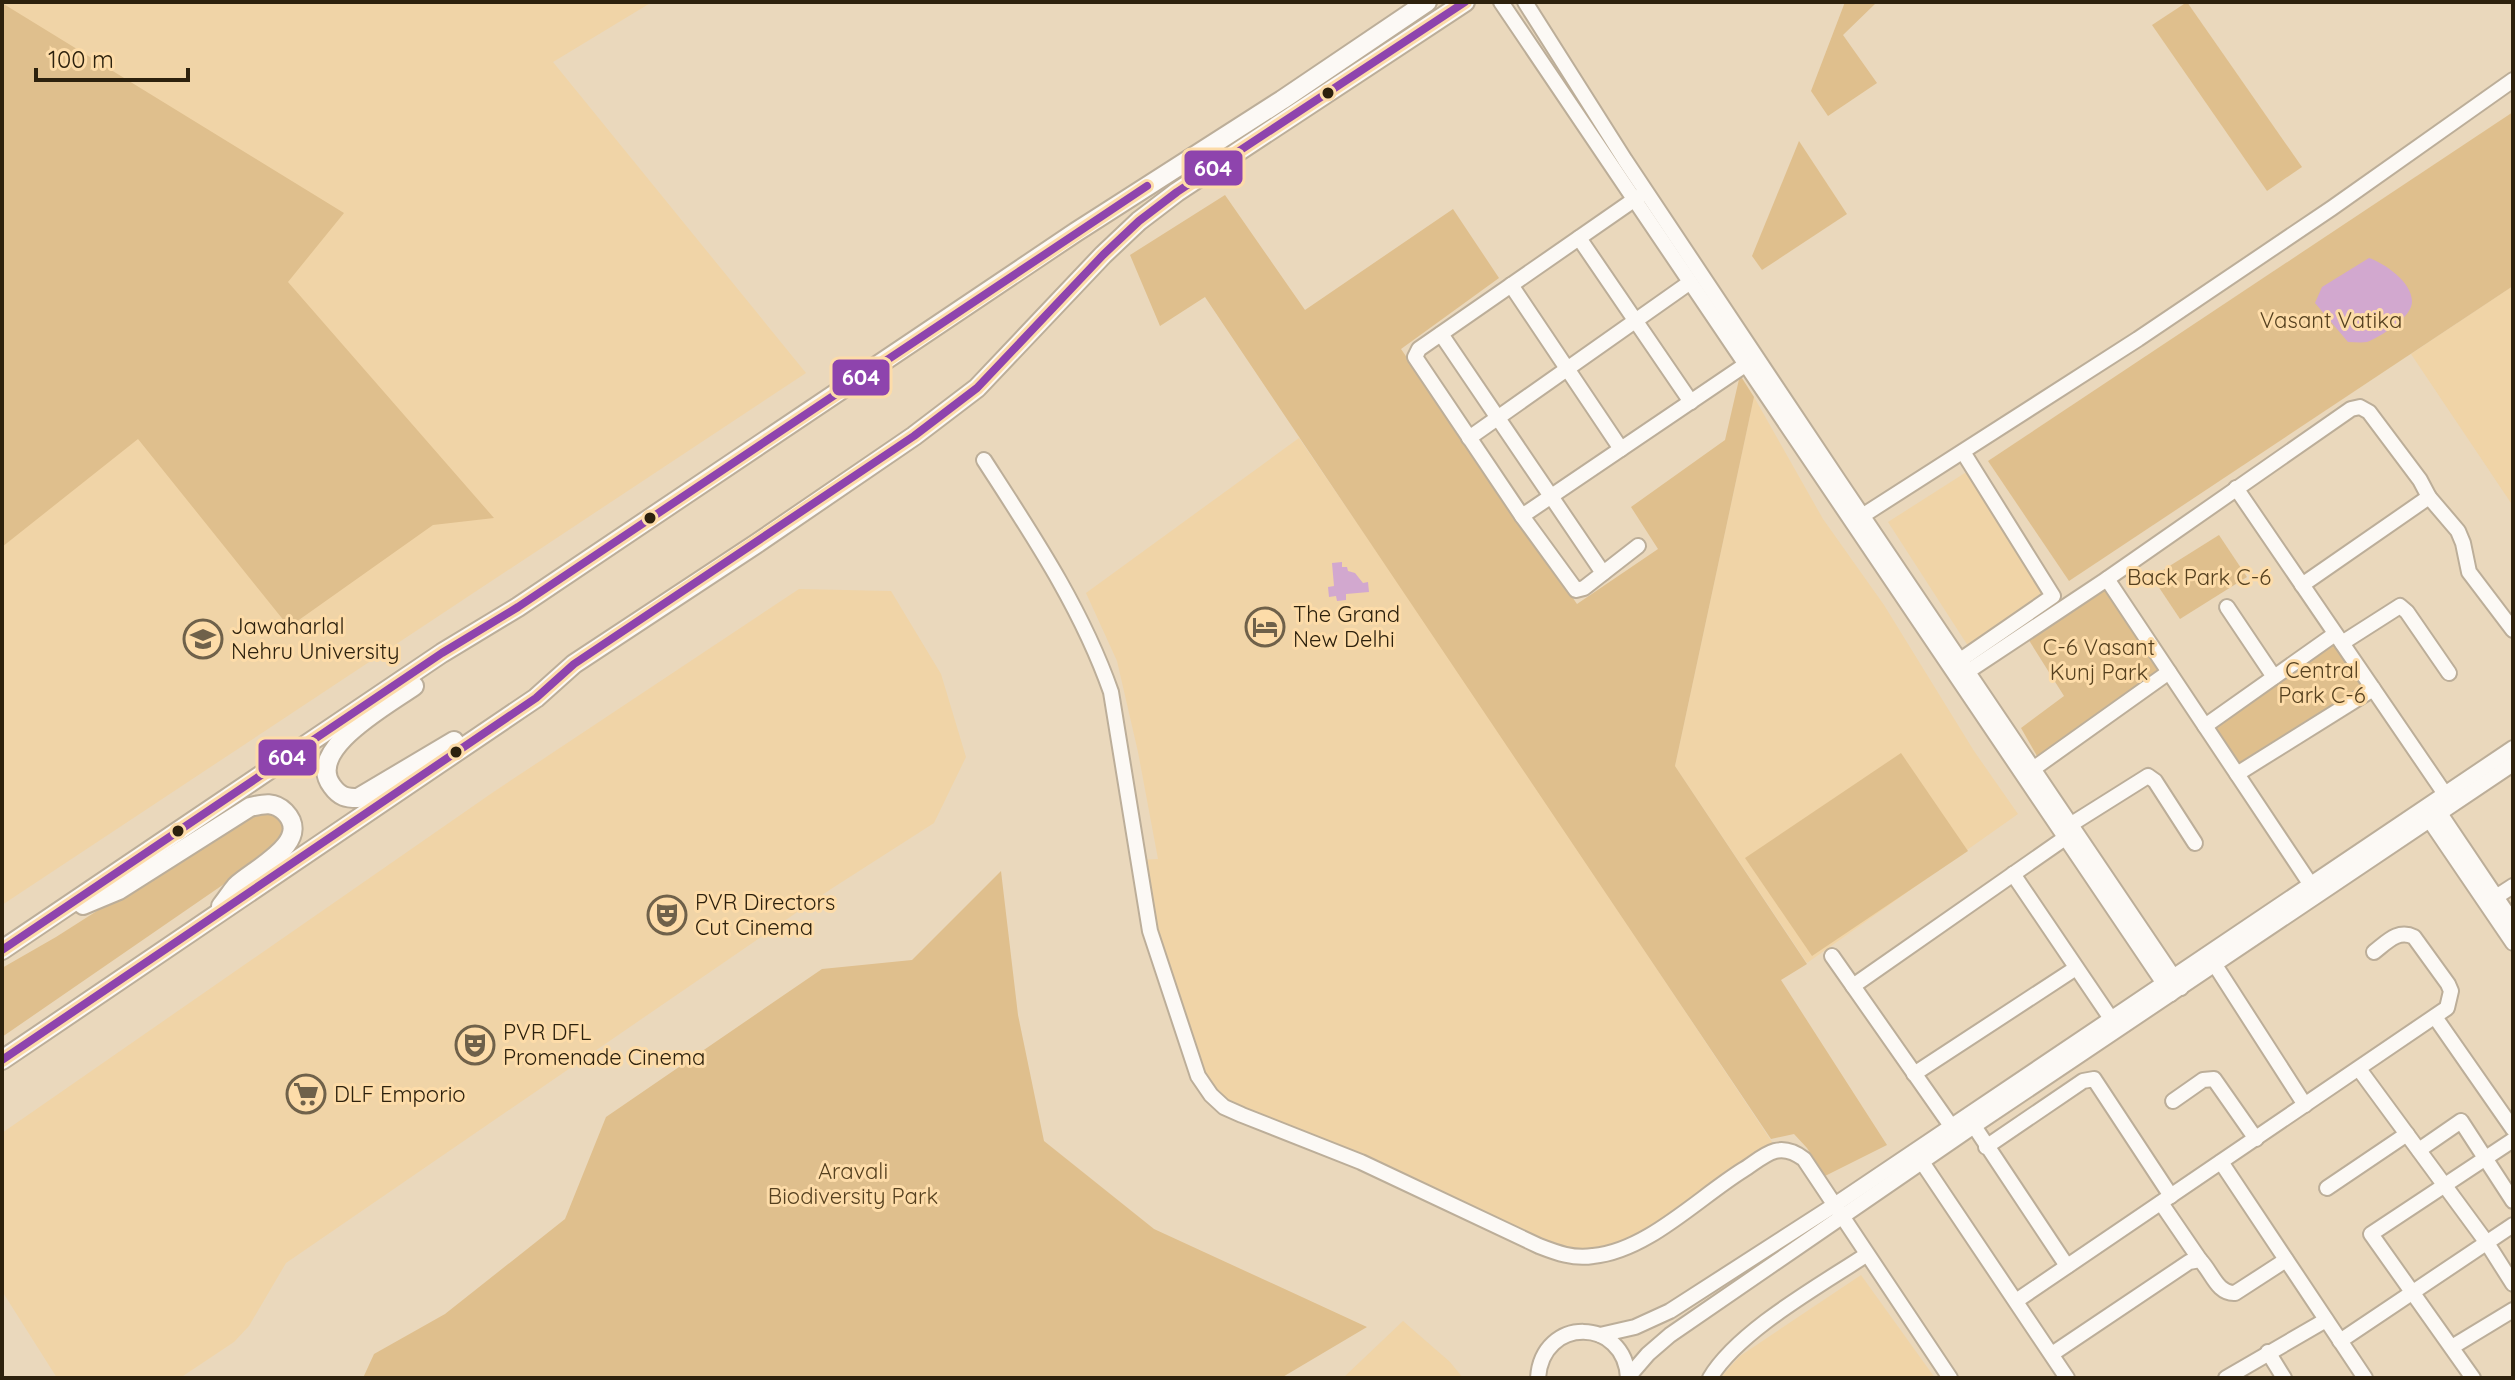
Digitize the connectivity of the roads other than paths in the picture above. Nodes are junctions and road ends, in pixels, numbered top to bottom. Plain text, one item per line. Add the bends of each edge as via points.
1 (1427, 2) edge
2 (1465, 2) edge
3 (1501, 2) edge
4 (1525, 2) edge
5 (2513, 80) edge
6 (1646, 192) junction
7 (1633, 201) junction
8 (1579, 238) junction
9 (1689, 283) junction
10 (1511, 285) junction
11 (1723, 305) junction
12 (1712, 317) junction
13 (1636, 320) junction
14 (1441, 334) junction
15 (1745, 365) junction
16 (1567, 368) junction
17 (1691, 402) junction
18 (1498, 417) junction
19 (1469, 438) junction
20 (1621, 449) junction
21 (1963, 452) junction
22 (984, 460) dead end
23 (2236, 488) junction
24 (1551, 496) junction
25 (2429, 497) junction
26 (1522, 516) junction
27 (1862, 516) junction
28 (1638, 546) dead end
29 (1603, 573) junction
30 (2107, 579) junction
31 (2302, 585) junction
32 (518, 607) junction
33 (2227, 607) dead end
34 (2513, 630) edge
35 (2339, 639) junction
36 (574, 664) junction
37 (1963, 666) junction
38 (2169, 672) junction
39 (2449, 673) dead end
40 (2274, 677) junction
41 (2373, 689) junction
42 (2205, 726) junction
43 (2513, 748) edge
44 (2511, 768) edge
45 (2033, 769) junction
46 (2237, 774) junction
47 (2434, 808) junction
48 (2067, 831) junction
49 (2195, 843) dead end
50 (2013, 874) junction
51 (2311, 885) junction
52 (2513, 886) edge
53 (2496, 897) junction
54 (57, 913) junction
55 (212, 918) junction
56 (2513, 922) edge
57 (2513, 943) edge
58 (2, 950) edge
59 (2374, 952) dead end
60 (1832, 956) dead end
61 (2215, 965) junction
62 (2076, 968) junction
63 (1853, 986) junction
64 (2172, 986) junction
65 (2435, 1017) junction
66 (2115, 1024) junction
67 (2, 1060) edge
68 (2359, 1069) junction
69 (1914, 1074) junction
70 (2173, 1101) dead end
71 (2305, 1105) junction
72 (1974, 1126) junction
73 (2513, 1129) edge
74 (1955, 1132) junction
75 (2407, 1134) junction
76 (2256, 1139) junction
77 (2513, 1140) edge
78 (1986, 1147) junction
79 (2419, 1150) junction
80 (1919, 1157) junction
81 (2485, 1158) junction
82 (2221, 1162) junction
83 (2444, 1184) junction
84 (2327, 1188) dead end
85 (2166, 1199) junction
86 (2513, 1201) edge
87 (1837, 1212) junction
88 (2513, 1225) edge
89 (2487, 1243) junction
90 (1866, 1255) junction
91 (2200, 1260) junction
92 (2286, 1260) junction
93 (2067, 1266) junction
94 (2513, 1284) edge
95 (2412, 1293) junction
96 (2016, 1301) junction
97 (2513, 1310) edge
98 (2326, 1320) junction
99 (1600, 1335) junction
100 (2340, 1341) junction
101 (2452, 1347) junction
102 (2268, 1352) junction
103 (2052, 1354) junction
104 (1628, 1377) edge
105 (1538, 1378) edge
106 (1710, 1378) edge
107 (1950, 1378) edge
108 (2067, 1378) edge
109 (2226, 1378) edge
110 (2284, 1378) edge
111 (2365, 1378) edge
112 (2473, 1378) edge

1 - 32 main road
2 - 36 main road via 1139,221 977,388 914,436
3 - 7 street
4 - 6 street
5 - 21 street via 2231,277
6 - 7 street
6 - 11 street
7 - 8 street
7 - 9 street
8 - 10 street
8 - 13 street
9 - 12 street
9 - 13 street
10 - 14 street
10 - 16 street
11 - 12 street
11 - 27 street
12 - 15 street
13 - 16 street
13 - 17 street
14 - 18 street
14 - 19 street via 1419,349 1416,361
15 - 17 street
15 - 48 street
16 - 18 street
16 - 20 street
17 - 20 street
18 - 19 street
18 - 24 street
19 - 26 street
20 - 24 street
21 - 27 street
21 - 37 street via 2053,596
22 - 87 street via 1063,584 1103,668 1150,931 1183,1036 1211,1095 1233,1111 1361,1162 1566,1256 1619,1250 1774,1151 1804,1159
23 - 25 street via 2360,407 2369,412
23 - 30 street
23 - 31 street
24 - 26 street
24 - 29 street
25 - 31 street
25 - 34 street via 2458,531 2469,572
26 - 29 street via 1576,590
27 - 37 street
28 - 29 street
30 - 37 street
30 - 38 street
31 - 35 street
32 - 36 main road via 339,741 325,769 337,793 358,798 371,792
32 - 54 main road
33 - 40 street
35 - 39 street via 2400,606
35 - 40 street
35 - 41 street
36 - 55 main road via 536,698
37 - 45 street
38 - 42 street
38 - 45 street
40 - 42 street
41 - 46 street
41 - 47 street
42 - 46 street
43 - 47 street
44 - 47 street
45 - 48 street
46 - 51 street
47 - 51 street
47 - 53 street
47 - 57 street
47 - 61 street
48 - 49 street via 2148,776
48 - 50 street
48 - 64 street
50 - 62 street
50 - 63 street
51 - 64 street
52 - 53 street
53 - 56 street
54 - 55 main road via 119,890 250,807 277,807 291,822 290,839 237,885
54 - 58 main road
55 - 67 main road
59 - 65 street via 2402,933 2419,942 2451,991 2447,1008
60 - 63 street
61 - 64 street
61 - 71 street
62 - 66 street
62 - 69 street
63 - 69 street
64 - 66 street
65 - 68 street
65 - 73 street
66 - 72 street
66 - 74 street
68 - 71 street
68 - 75 street
69 - 74 street
70 - 76 street via 2203,1080 2214,1079
71 - 76 street
72 - 74 street
72 - 78 street
74 - 80 street
75 - 79 street
75 - 84 street
76 - 82 street
77 - 81 street
78 - 85 street via 2083,1081 2094,1079
78 - 93 street
79 - 81 street via 2461,1121
79 - 83 street
80 - 87 street
80 - 96 street
81 - 83 street
81 - 86 street
82 - 85 street
82 - 92 street
83 - 89 street
83 - 95 street via 2371,1234
85 - 91 street
85 - 93 street
87 - 90 street
87 - 99 street via 1670,1311
87 - 104 street via 1670,1335
88 - 89 street
89 - 94 street
89 - 95 street
90 - 106 street via 1744,1338
90 - 107 street
91 - 92 street via 2229,1294
91 - 103 street via 2189,1262
92 - 98 street
93 - 96 street
95 - 100 street
95 - 101 street
96 - 103 street
97 - 101 street
98 - 100 street
98 - 102 street
99 - 104 street via 1622,1354
99 - 105 street via 1579,1332 1553,1343 1542,1357
100 - 111 street
101 - 112 street
102 - 109 street
102 - 110 street
103 - 108 street

